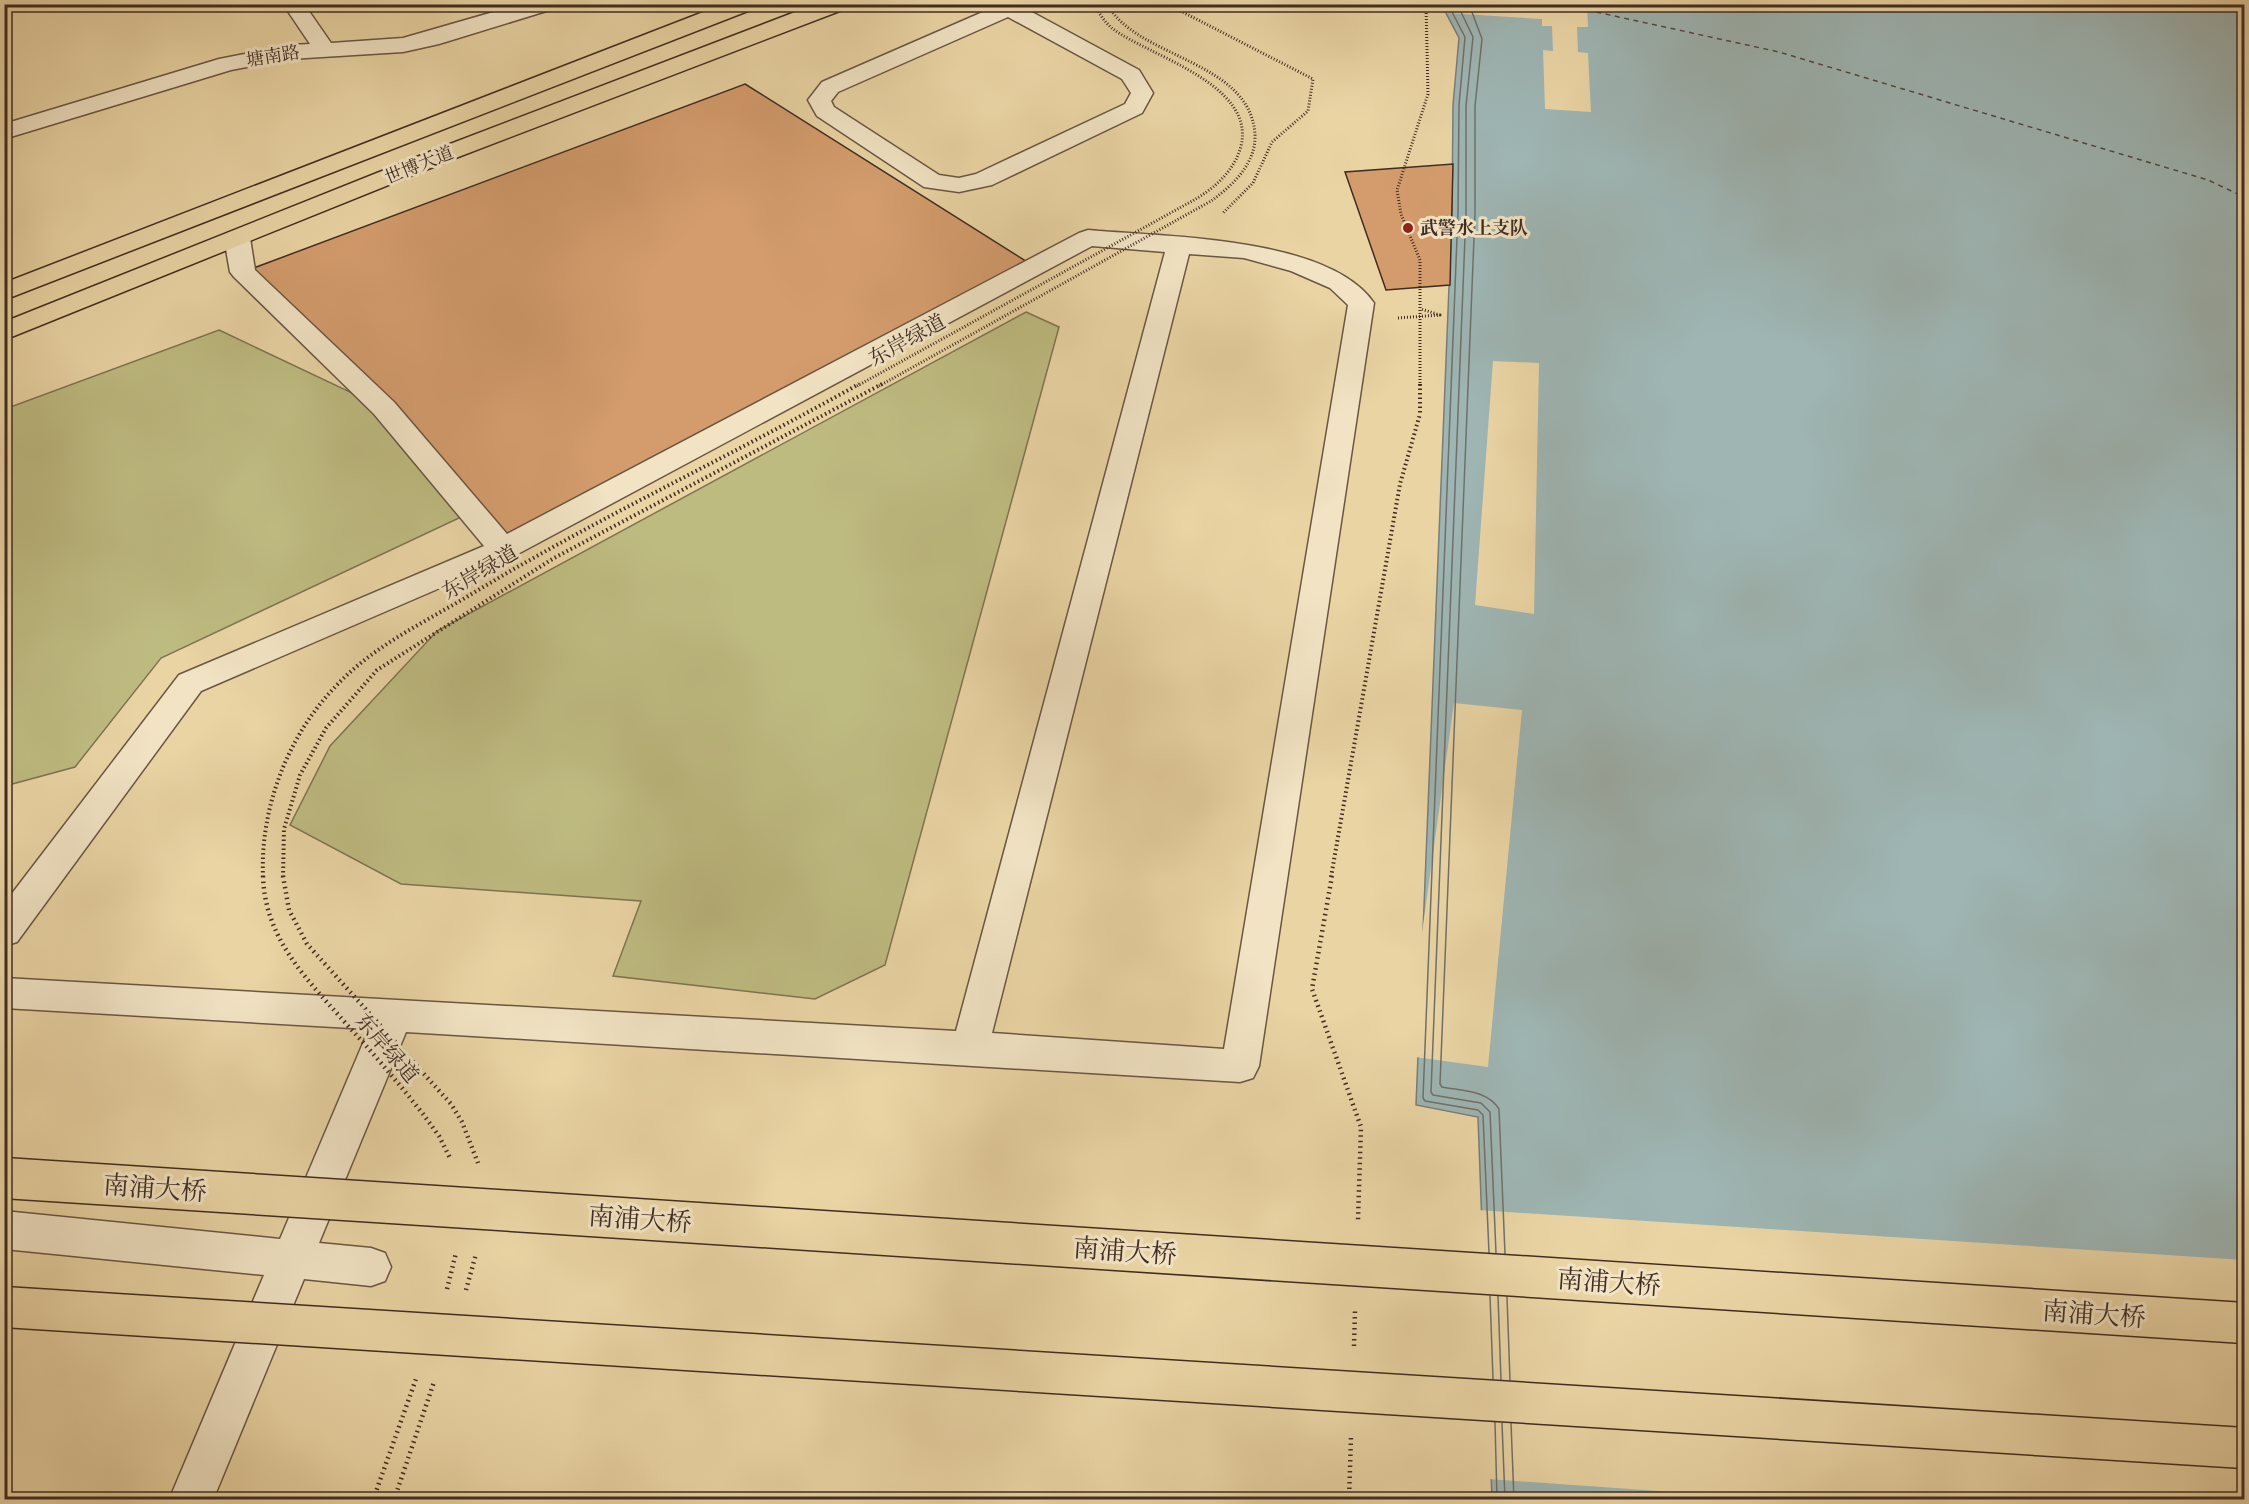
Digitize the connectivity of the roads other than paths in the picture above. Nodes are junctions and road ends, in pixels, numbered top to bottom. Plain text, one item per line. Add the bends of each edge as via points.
1 (293, 4) edge
2 (545, 4) edge
3 (745, 4) edge
4 (837, 4) edge
5 (1004, 7) edge
6 (324, 49) junction
7 (4, 132) edge
8 (237, 238) junction
9 (1179, 245) junction
10 (4, 292) edge
11 (4, 332) edge
12 (503, 549) junction
13 (4, 932) edge
14 (4, 993) edge
15 (394, 1015) junction
16 (970, 1048) junction
17 (4, 1178) edge
18 (4, 1230) edge
19 (292, 1259) junction
20 (371, 1267) dead end
21 (4, 1307) edge
22 (2244, 1323) edge
23 (2244, 1448) edge
24 (191, 1500) edge

1 - 6 street
2 - 6 street, 塘南路 via 403,45
3 - 10 main road, 世博大道
4 - 8 main road, 世博大道
5 - 5 street via 1131,75 1142,93 1134,108 982,180 959,185 933,183 825,111 819,100 830,87
6 - 7 street, 塘南路 via 227,64
8 - 11 main road, 世博大道
8 - 12 street via 243,272 384,408
9 - 12 street via 1088,238
9 - 16 street
9 - 16 street via 1245,251 1300,266 1339,283 1361,303 1240,1066
12 - 13 street via 190,683
14 - 15 street
15 - 16 street
15 - 19 street
17 - 22 main road, 南浦大桥, bridge
18 - 19 street
19 - 20 street
19 - 24 street
21 - 23 main road, bridge

